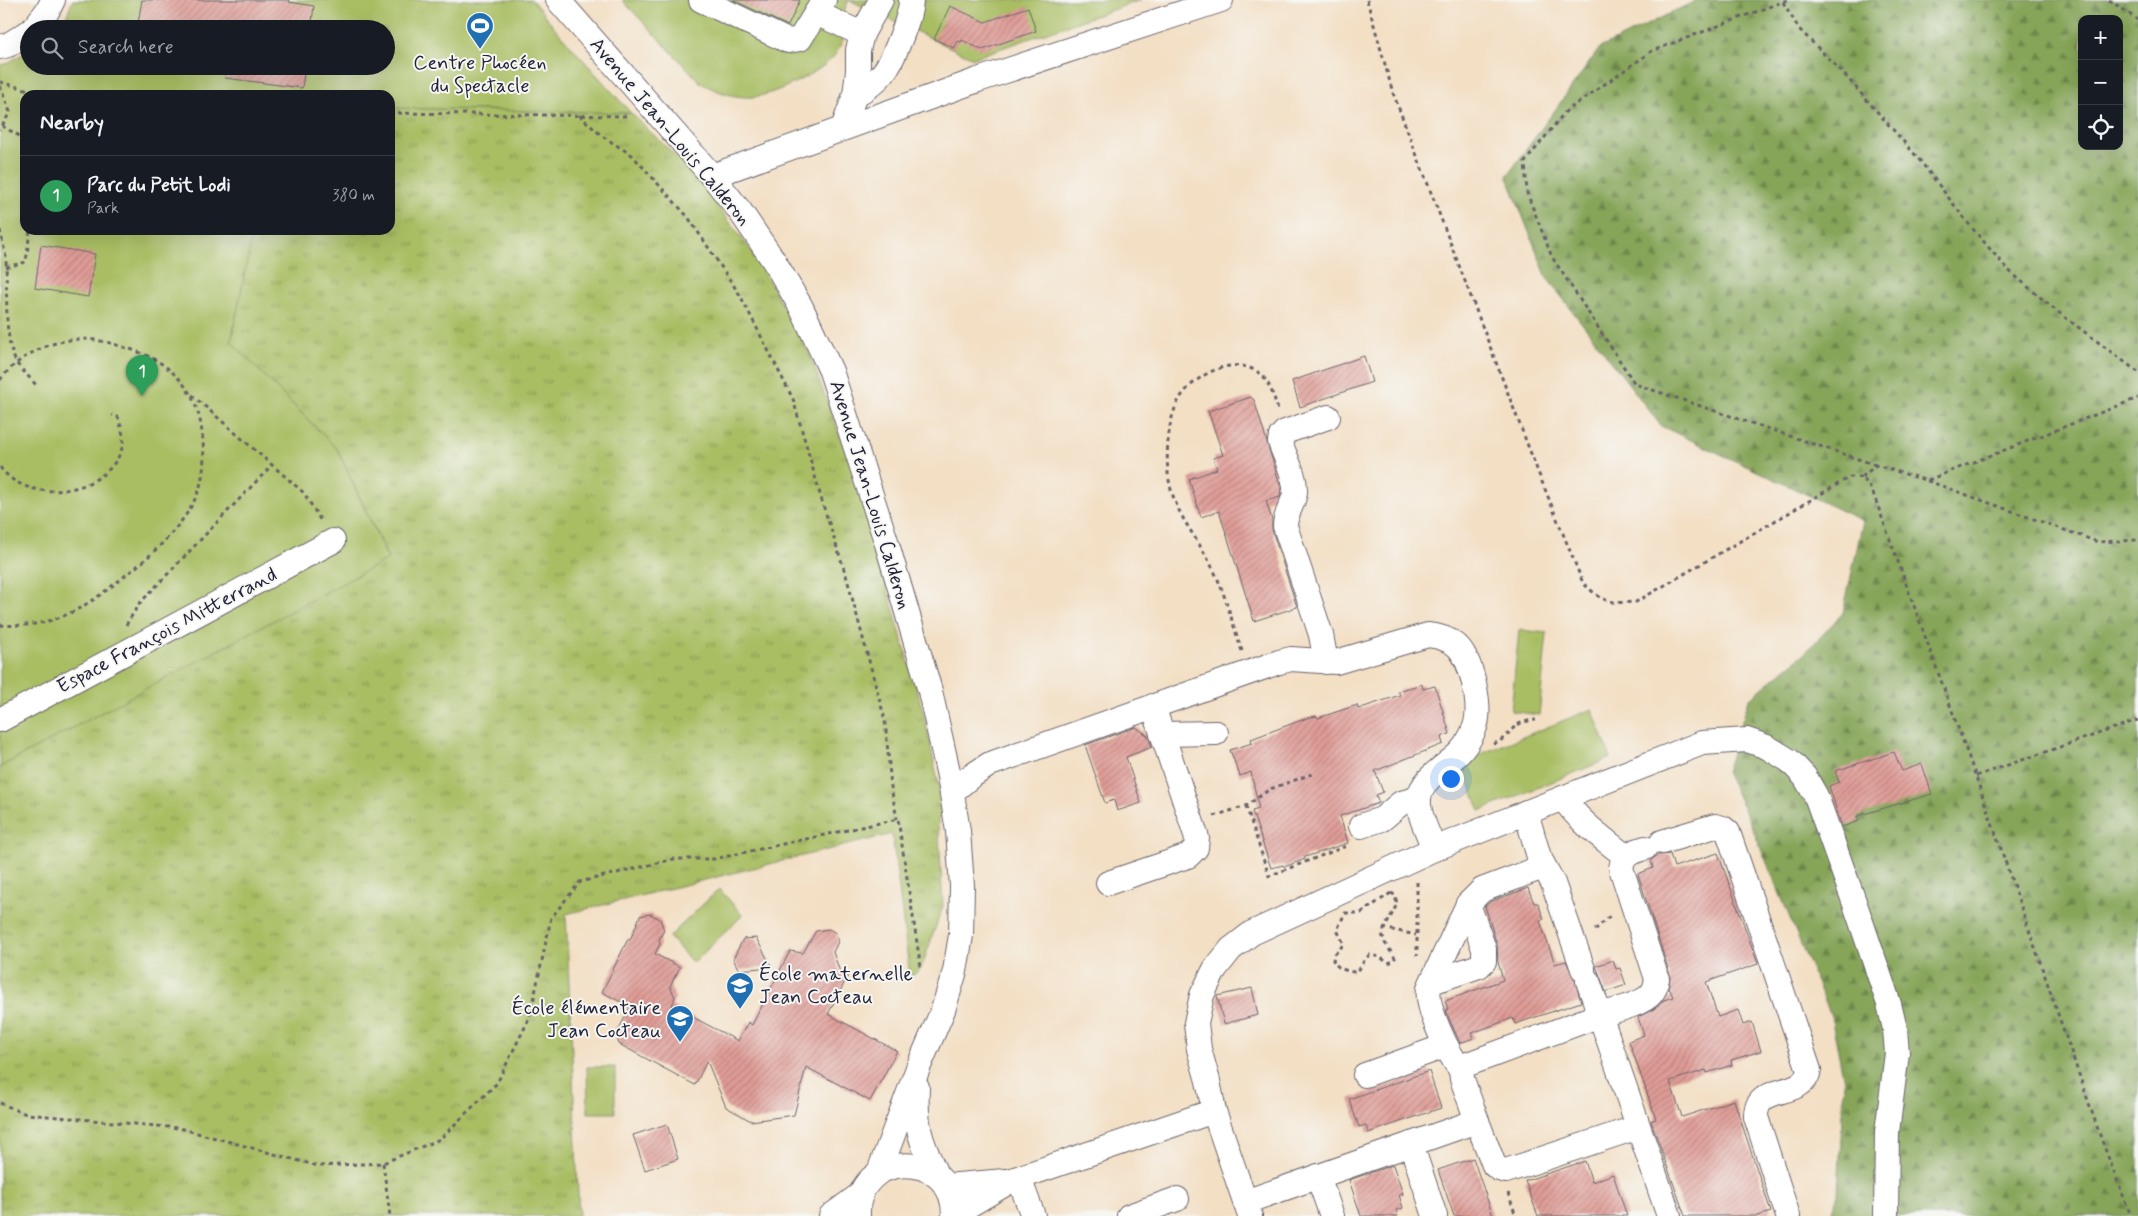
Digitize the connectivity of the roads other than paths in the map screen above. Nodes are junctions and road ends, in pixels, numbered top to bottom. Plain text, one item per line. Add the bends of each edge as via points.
1 (53, 0) edge
2 (558, 0) edge
3 (701, 0) edge
4 (881, 0) edge
5 (911, 0) edge
6 (1221, 0) edge
7 (820, 7) edge
8 (40, 20) edge
9 (862, 34) junction
10 (20, 38) edge
11 (0, 47) edge
12 (855, 95) junction
13 (843, 128) junction
14 (712, 176) junction
15 (1328, 417) dead end
16 (333, 541) road end
17 (1326, 662) junction
18 (1153, 706) junction
19 (0, 720) edge
20 (1216, 733) dead end
21 (1162, 734) junction
22 (944, 753) junction
23 (990, 764) junction
24 (952, 792) junction
25 (1419, 798) junction
26 (1563, 798) junction
27 (1526, 812) junction
28 (1361, 826) road end
29 (1644, 849) junction
30 (1426, 853) junction
31 (1544, 867) junction
32 (1108, 883) dead end
33 (1468, 904) junction
34 (1432, 982) junction
35 (1600, 1015) junction
36 (1445, 1046) junction
37 (918, 1068) junction
38 (1461, 1070) junction
39 (1365, 1075) dead end
40 (1214, 1111) junction
41 (1477, 1121) junction
42 (1638, 1127) junction
43 (1411, 1144) junction
44 (879, 1172) junction
45 (1318, 1176) junction
46 (1015, 1179) junction
47 (941, 1180) junction
48 (1177, 1199) dead end
49 (860, 1205) edge
50 (1248, 1209) edge
51 (954, 1215) edge
52 (1789, 1215) edge
53 (831, 1216) edge
54 (1033, 1216) edge
55 (1129, 1216) edge
56 (1332, 1216) edge
57 (1435, 1216) edge
58 (1669, 1216) edge
59 (1886, 1216) edge

1 - 8 street
2 - 14 street, Avenue Jean-Louis Calderon
3 - 7 street via 788,42 800,39
4 - 9 street
5 - 12 street via 905,26 885,72
6 - 13 street
7 - 9 street
9 - 12 street
10 - 11 street
12 - 13 street
13 - 14 street
14 - 22 street, Avenue Jean-Louis Calderon via 774,261 831,371 890,554 930,691
15 - 17 street via 1285,432 1280,442 1295,493 1285,526 1321,635
16 - 19 street, Espace François Mitterrand
17 - 18 street via 1291,659
17 - 25 street via 1345,660 1428,635 1442,636 1457,646 1467,660 1478,708 1475,727 1461,751 1428,781
18 - 21 street
18 - 23 street
20 - 21 street
21 - 32 street via 1197,838 1196,848 1188,856
22 - 23 street
22 - 24 street, Avenue Jean-Louis Calderon
23 - 24 street
24 - 37 street, Avenue Jean-Louis Calderon via 962,886 961,935 955,971 943,1010
25 - 28 street via 1401,803 1382,819
25 - 30 street
26 - 27 street
26 - 29 street via 1582,821
26 - 59 street via 1702,743 1724,740 1747,740 1767,747 1790,761 1805,777 1816,796 1855,904 1895,1030 1897,1053 1887,1132
27 - 30 street
27 - 31 street
29 - 35 street via 1622,860 1621,868 1657,980 1656,988 1643,1000
29 - 52 street via 1715,826 1728,832 1809,1070 1808,1079 1802,1084 1760,1100 1756,1108 1756,1117
30 - 40 street via 1252,933 1222,958 1202,996 1196,1023
31 - 33 street via 1482,890
31 - 35 street via 1553,883
33 - 34 street
33 - 34 street via 1484,948 1484,962
34 - 36 street via 1429,998
35 - 38 street via 1468,1064
35 - 42 street
36 - 38 street
36 - 39 street
37 - 44 street, Avenue Jean-Louis Calderon
37 - 47 street, Avenue Jean-Louis Calderon via 915,1114 921,1142
38 - 41 street
40 - 46 street
40 - 50 street
41 - 42 street via 1494,1165 1506,1171
41 - 43 street
42 - 58 street
43 - 45 street
43 - 57 street
44 - 47 street via 907,1164 922,1167
44 - 49 street, Avenue Jean-Louis Calderon via 868,1182
45 - 50 street
45 - 56 street
46 - 47 street
46 - 51 street
46 - 54 street
47 - 51 street, Avenue Jean-Louis Calderon via 952,1200
48 - 55 street
49 - 53 street, Avenue Jean-Louis Calderon

